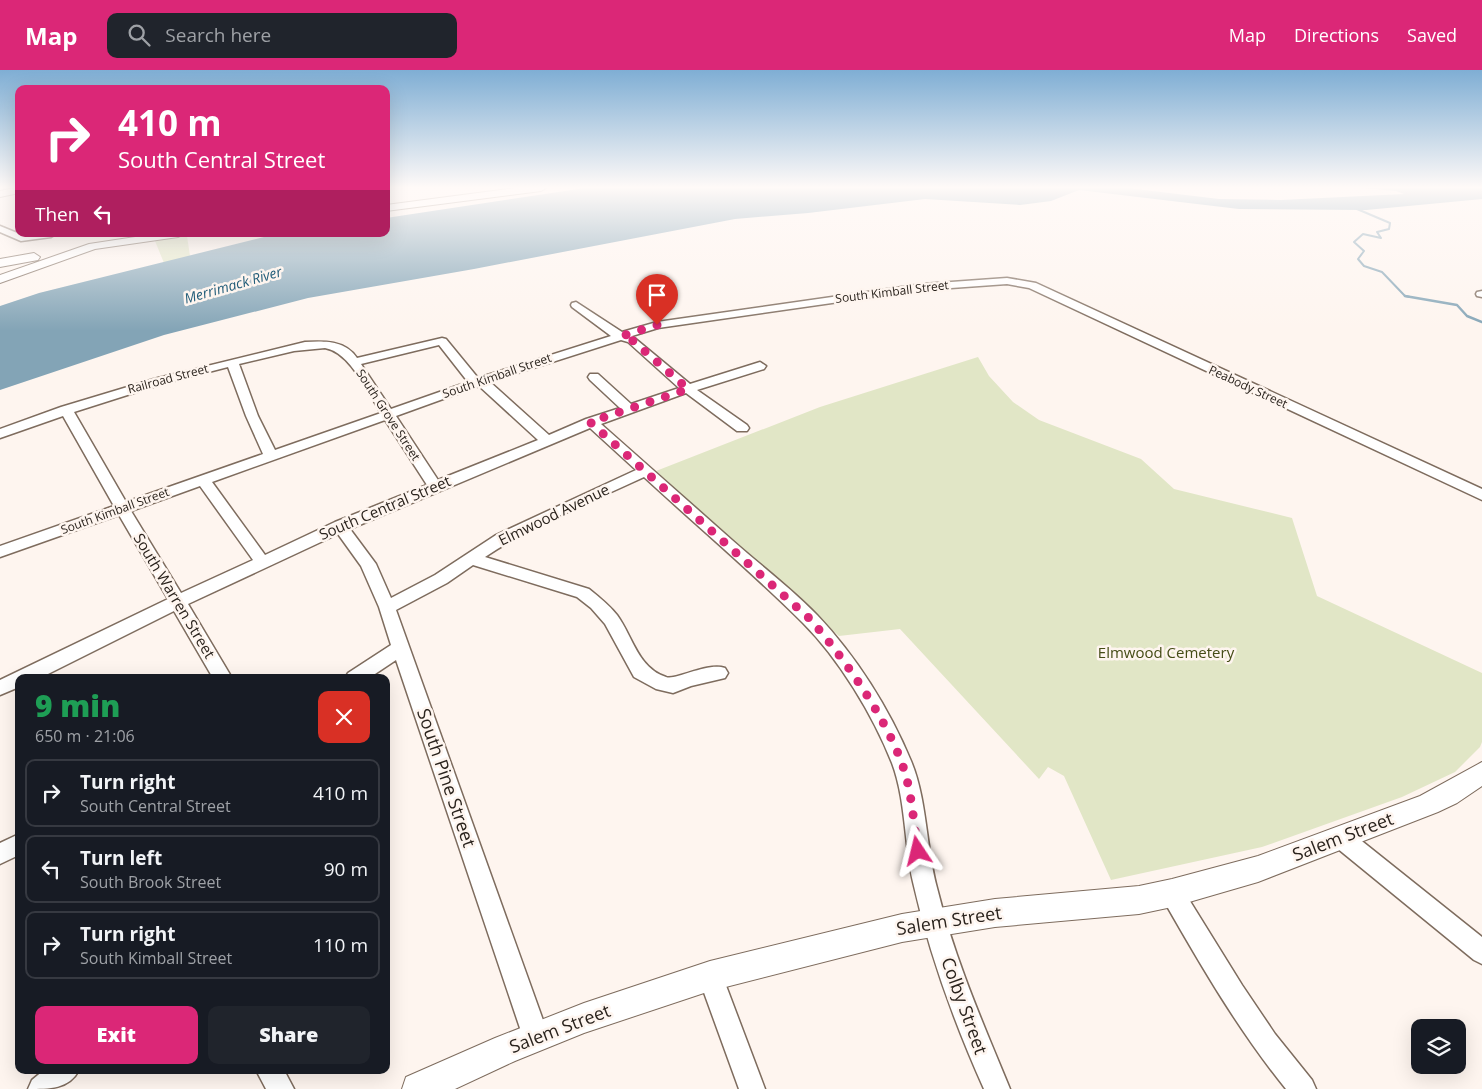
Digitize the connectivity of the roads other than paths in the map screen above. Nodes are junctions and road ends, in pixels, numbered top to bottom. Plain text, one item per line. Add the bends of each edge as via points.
1 (19, 237) edge
2 (37, 237) edge
3 (147, 237) edge
4 (161, 237) edge
5 (94, 240) edge
6 (0, 258) edge
7 (53, 261) junction
8 (0, 263) edge
9 (0, 279) edge
10 (1013, 281) joint
11 (576, 305) dead end
12 (622, 336) junction
13 (340, 347) joint
14 (354, 362) junction
15 (232, 363) junction
16 (760, 366) dead end
17 (594, 378) dead end
18 (478, 382) junction
19 (688, 389) junction
20 (628, 409) junction
21 (66, 410) junction
22 (387, 414) junction
23 (590, 422) junction
24 (742, 428) dead end
25 (0, 434) edge
26 (546, 440) junction
27 (271, 456) junction
28 (646, 471) junction
29 (203, 480) junction
30 (435, 486) junction
31 (1482, 495) edge
32 (122, 508) junction
33 (340, 526) junction
34 (0, 552) edge
35 (472, 559) junction
36 (263, 563) junction
37 (179, 602) junction
38 (387, 607) junction
39 (401, 648) junction
40 (719, 673) dead end
41 (30, 674) edge
42 (222, 674) edge
43 (360, 674) edge
44 (15, 681) edge
45 (0, 688) edge
46 (1479, 780) edge
47 (1340, 837) junction
48 (15, 846) edge
49 (0, 854) edge
50 (1172, 893) junction
51 (933, 922) junction
52 (1482, 952) edge
53 (710, 976) junction
54 (536, 1037) junction
55 (61, 1074) edge
56 (272, 1074) edge
57 (41, 1089) edge
58 (281, 1089) edge
59 (418, 1089) edge
60 (752, 1089) edge
61 (997, 1089) edge
62 (1303, 1089) edge

1 - 2 street
3 - 5 main road
4 - 7 main road
5 - 6 main road
5 - 7 main road
5 - 8 main road
7 - 9 main road
10 - 12 street, South Kimball Street via 923,287 774,307 662,324
10 - 31 street, Peabody Street via 1037,288
11 - 12 street
12 - 18 street, South Kimball Street
12 - 19 street via 632,340
13 - 14 street, South Grove Street
13 - 15 street, Railroad Street via 321,345
14 - 18 street via 442,341
14 - 22 street, South Grove Street
15 - 21 street, Railroad Street via 140,386
15 - 27 street
16 - 19 street, South Central Street
17 - 20 street
18 - 22 street, South Kimball Street
18 - 26 street
19 - 20 street, South Central Street
19 - 24 street
20 - 23 street, South Central Street
21 - 25 street, Railroad Street
21 - 32 street, South Warren Street
22 - 27 street, South Kimball Street
22 - 30 street, South Grove Street
23 - 26 street, South Central Street
23 - 28 street, Colby Street
26 - 30 street, South Central Street
27 - 29 street, South Kimball Street
28 - 35 street, Elmwood Avenue via 501,539
28 - 51 street, Colby Street via 810,619 834,646 872,705 901,760 907,780
29 - 32 street, South Kimball Street
29 - 36 street
30 - 33 street, South Central Street
32 - 34 street, South Kimball Street
32 - 37 street, South Warren Street
33 - 36 street, South Central Street
33 - 38 street, South Pine Street via 368,564
35 - 38 street, Elmwood Avenue
35 - 40 street via 583,593 606,614 640,672 649,678 673,686 687,679
36 - 37 street, South Central Street
37 - 41 street, South Central Street
37 - 42 street, South Warren Street
38 - 39 street, South Pine Street
39 - 43 street
39 - 54 street, South Pine Street
44 - 45 street, South Central Street
46 - 47 main road, Salem Street via 1429,804
47 - 50 main road, Salem Street via 1258,869
47 - 52 street
48 - 49 street
50 - 51 main road, Salem Street via 1139,900
50 - 62 street via 1224,983 1260,1036
51 - 53 main road, Salem Street via 846,940
51 - 61 street, Colby Street
53 - 54 main road, Salem Street
53 - 60 street
54 - 59 main road, Salem Street
55 - 57 street
56 - 58 street

